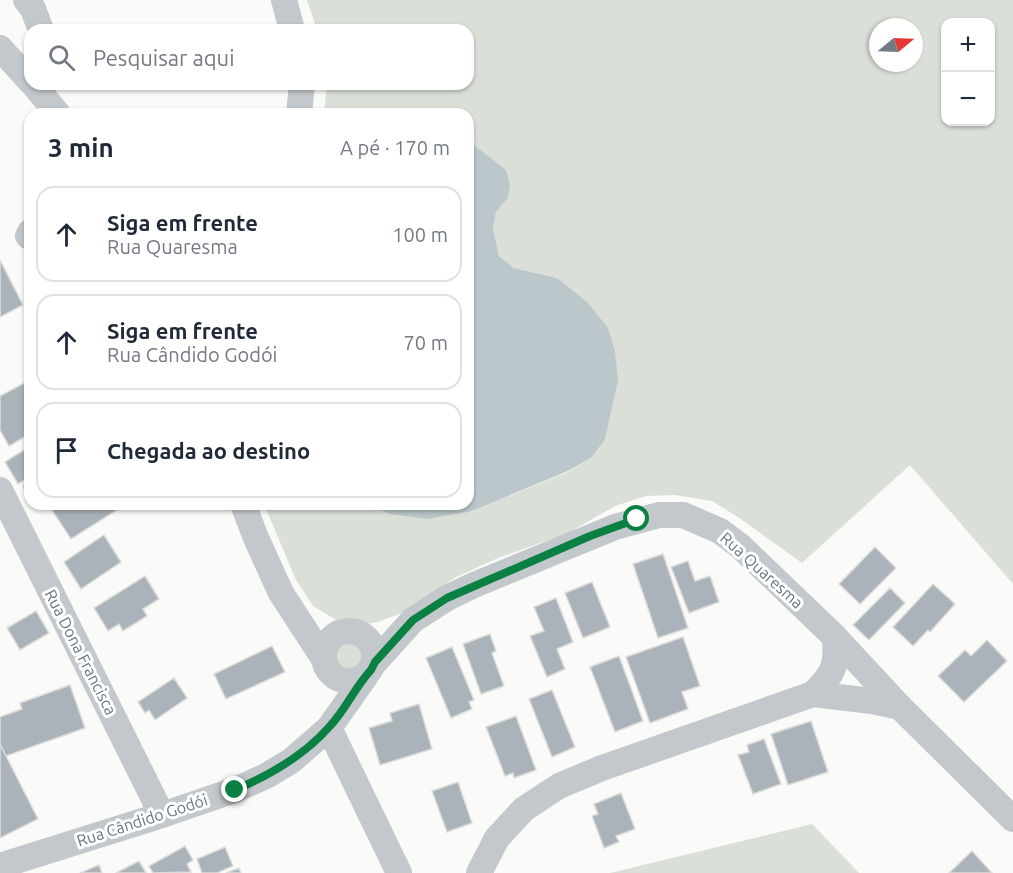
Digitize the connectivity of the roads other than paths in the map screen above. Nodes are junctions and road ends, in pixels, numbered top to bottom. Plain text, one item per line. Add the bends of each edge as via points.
1 (26, 0) edge
2 (284, 0) edge
3 (39, 24) edge
4 (290, 24) edge
5 (0, 48) edge
6 (24, 70) edge
7 (40, 90) edge
8 (301, 90) edge
9 (54, 108) edge
10 (300, 108) edge
11 (0, 490) edge
12 (245, 510) edge
13 (281, 592) junction
14 (413, 620) junction
15 (348, 634) junction
16 (835, 637) junction
17 (326, 664) junction
18 (370, 669) junction
19 (813, 694) junction
20 (900, 707) junction
21 (332, 724) junction
22 (162, 815) junction
23 (1013, 819) edge
24 (0, 866) edge
25 (399, 873) edge
26 (479, 873) edge

1 - 3 street
2 - 4 street
5 - 6 street
7 - 9 street
8 - 10 street
11 - 22 street, Rua Dona Francisca
12 - 13 street
13 - 15 street
13 - 17 street
14 - 15 street, Rua Quaresma
14 - 16 street, Rua Quaresma via 474,585 606,530 637,519 683,515 720,531 740,546
14 - 18 street, Rua Quaresma
15 - 17 street via 329,641
15 - 18 street via 369,640 374,650
16 - 19 street via 834,668
16 - 20 street, Rua Quaresma
17 - 18 street via 334,676 344,681 355,681
17 - 21 street
18 - 21 street, Rua Cândido Godói
19 - 20 street
19 - 26 street via 559,786 524,809 497,838
20 - 23 street, Rua Quaresma
21 - 22 street, Rua Cândido Godói via 266,776
21 - 25 street
22 - 24 street, Rua Cândido Godói

